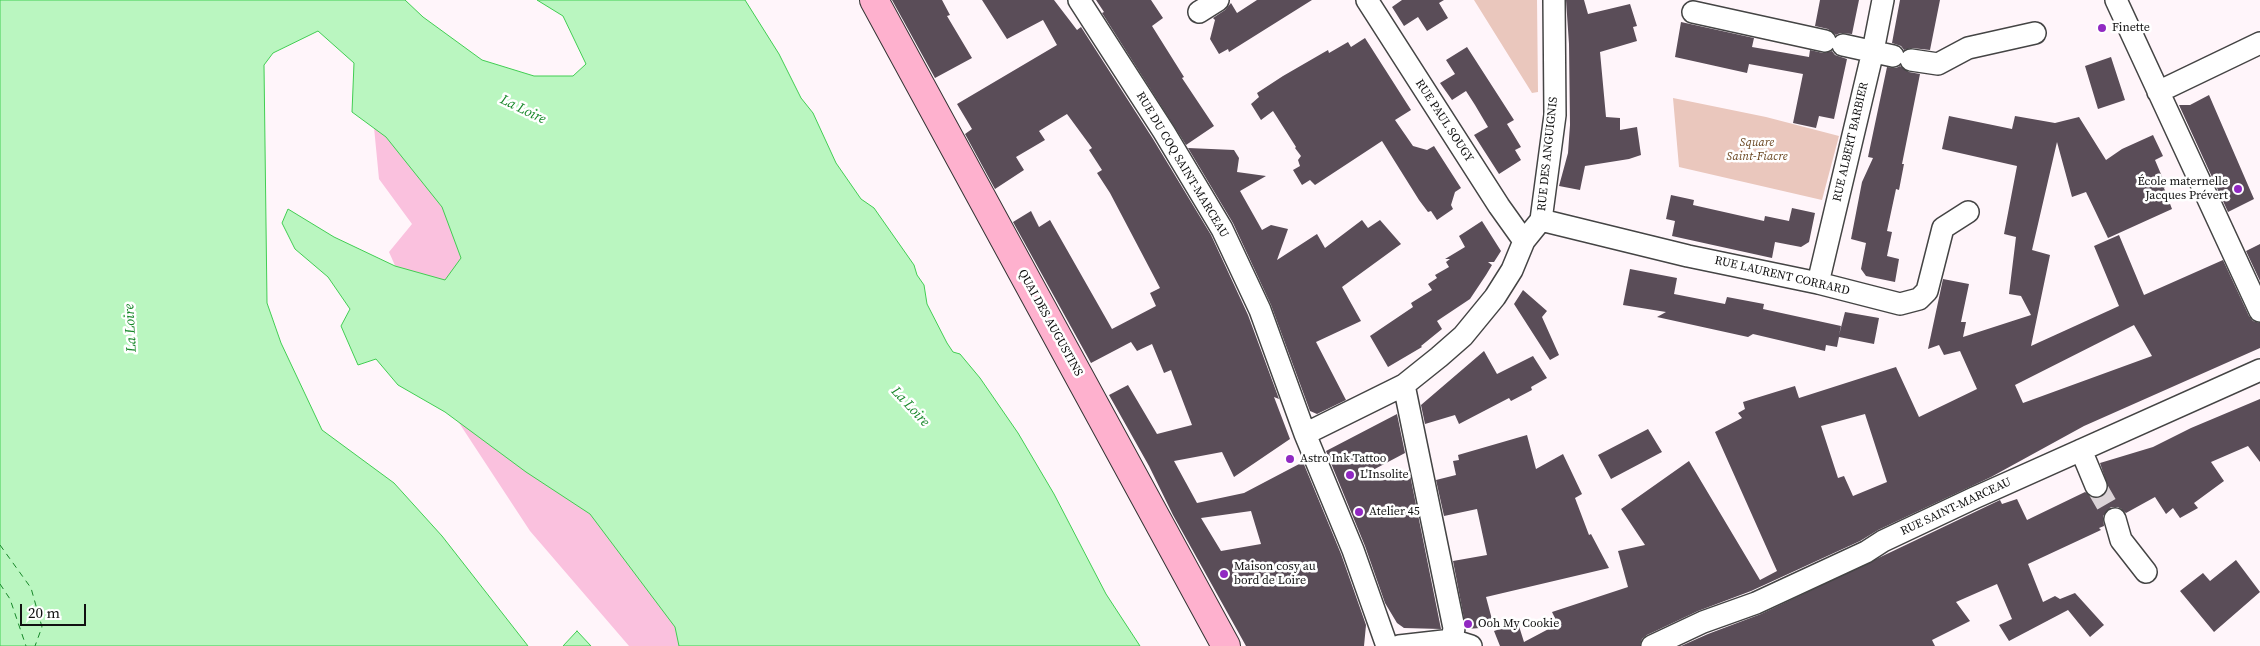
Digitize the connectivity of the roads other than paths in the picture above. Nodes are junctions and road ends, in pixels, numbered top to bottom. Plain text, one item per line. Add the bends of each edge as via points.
1 (874, 0) edge
2 (1079, 0) edge
3 (1218, 0) edge
4 (1367, 0) edge
5 (1554, 0) edge
6 (1883, 0) edge
7 (2116, 0) edge
8 (1200, 12) dead end
9 (1693, 12) dead end
10 (2035, 33) dead end
11 (2260, 43) edge
12 (1892, 56) junction
13 (2158, 92) junction
14 (1968, 212) dead end
15 (1541, 220) junction
16 (1524, 241) junction
17 (1818, 283) junction
18 (2260, 311) edge
19 (2260, 370) edge
20 (1404, 385) junction
21 (1305, 434) junction
22 (2081, 450) junction
23 (2096, 486) tunnel mouth
24 (2115, 519) tunnel mouth
25 (2146, 572) dead end
26 (1461, 643) edge
27 (1226, 646) edge
28 (1387, 646) edge
29 (1399, 646) edge
30 (1652, 646) edge

1 - 27 main road, QUAI DES AUGUSTINS
2 - 21 street, RUE DU COQ SAINT-MARCEAU via 1222,229 1260,310
3 - 8 street
4 - 16 street, RUE PAUL SOUGY
5 - 15 street, RUE DES ANGUIGNIS via 1555,115
6 - 12 street, RUE ALBERT BARBIER
7 - 13 street
9 - 12 street
10 - 12 street via 1968,48 1938,64
11 - 13 street
12 - 17 street, RUE ALBERT BARBIER
13 - 18 street
14 - 17 street, RUE LAURENT CORRARD via 1943,228 1927,290 1919,299 1900,304
15 - 16 street, RUE DES ANGUIGNIS
15 - 17 street, RUE LAURENT CORRARD via 1688,256
16 - 20 street, RUE DES ANGUIGNIS via 1512,270 1490,304 1463,336
19 - 22 street, RUE SAINT-MARCEAU
20 - 21 street, RUE DES ANGUIGNIS
20 - 26 street via 1454,628
21 - 28 street, RUE DU COQ SAINT-MARCEAU via 1353,550
22 - 23 street
22 - 30 street, RUE SAINT-MARCEAU via 1756,603 1703,622
24 - 25 street via 2121,540
26 - 29 street

